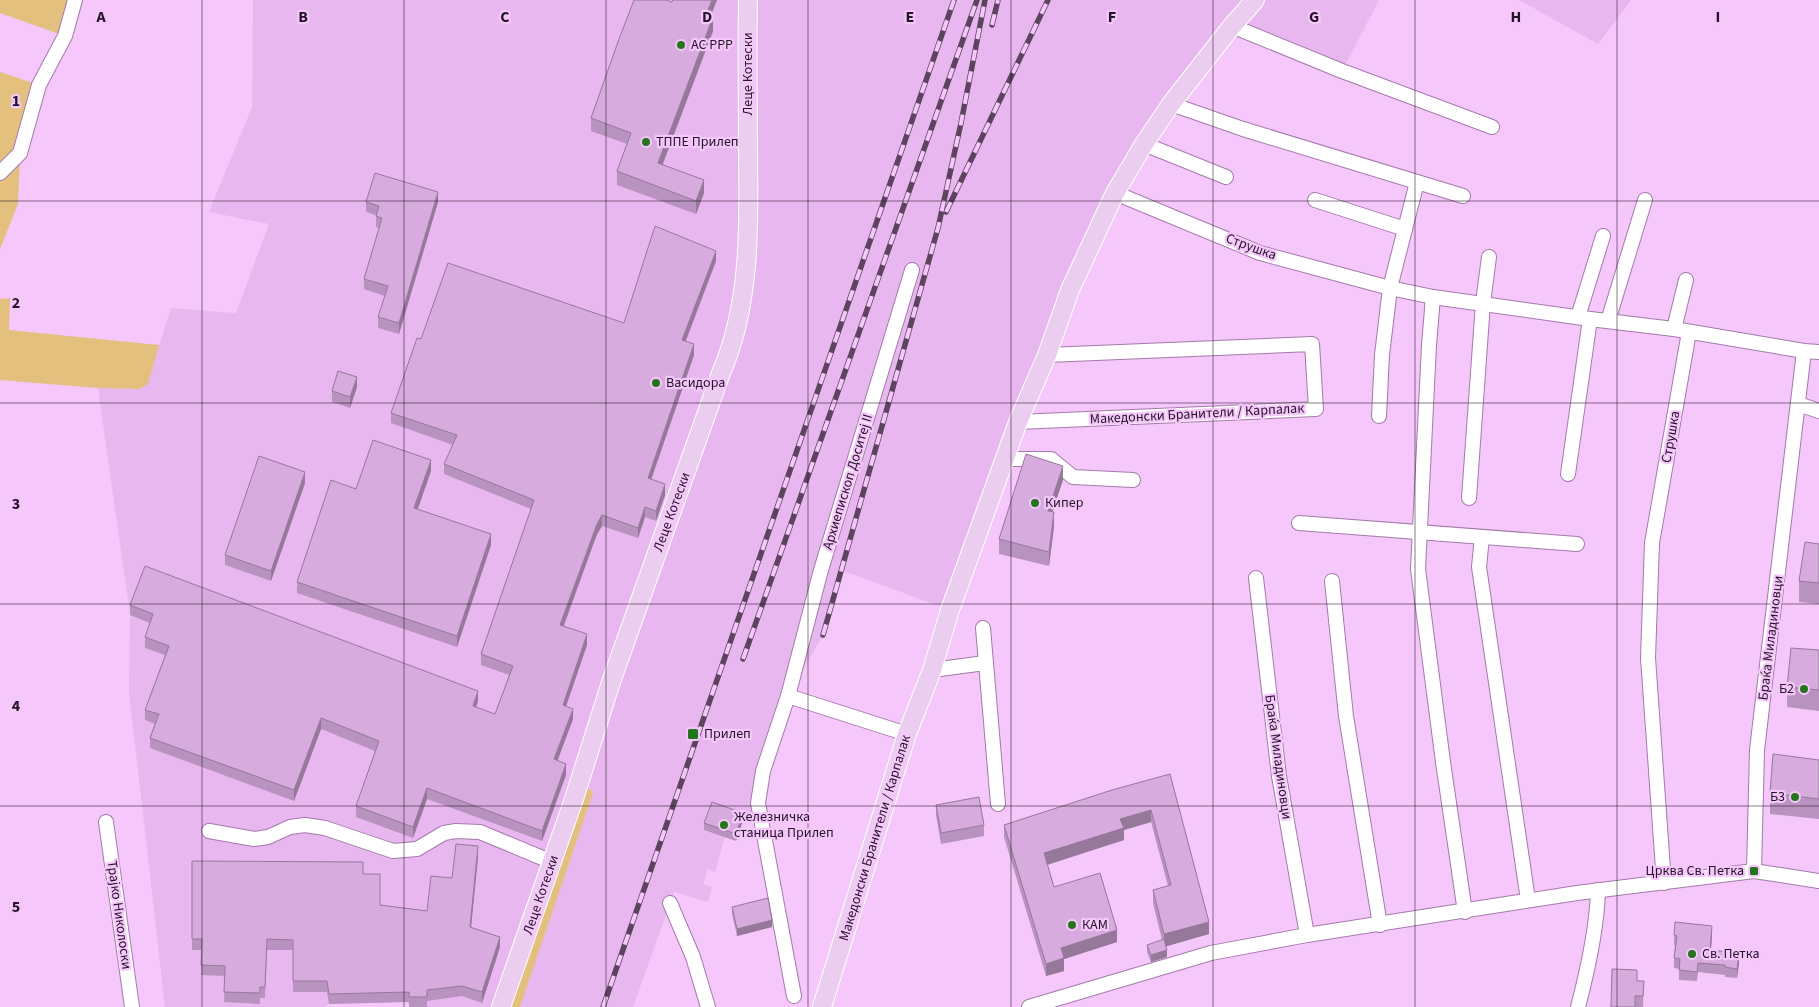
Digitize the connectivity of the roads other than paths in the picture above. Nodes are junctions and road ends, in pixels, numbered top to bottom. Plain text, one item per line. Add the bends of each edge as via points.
1 (75, 0) edge
2 (1255, 0) edge
3 (746, 1) edge
4 (1232, 26) junction
5 (1171, 104) junction
6 (1492, 127) dead end
7 (1144, 144) junction
8 (0, 173) edge
9 (1226, 177) dead end
10 (1417, 182) junction
11 (1115, 193) junction
12 (1463, 196) dead end
13 (1315, 200) dead end
14 (1645, 200) dead end
15 (1405, 228) junction
16 (1603, 236) dead end
17 (1488, 257) dead end
18 (912, 270) dead end
19 (1686, 280) dead end
20 (1390, 288) junction
21 (1433, 297) junction
22 (1482, 303) junction
23 (1584, 318) junction
24 (1608, 321) junction
25 (1674, 328) junction
26 (1689, 332) junction
27 (1804, 351) junction
28 (1819, 352) edge
29 (1047, 355) junction
30 (1798, 404) junction
31 (1819, 411) edge
32 (1379, 416) dead end
33 (1018, 422) junction
34 (1004, 459) junction
35 (1568, 474) dead end
36 (1133, 480) dead end
37 (1469, 498) dead end
38 (1299, 523) dead end
39 (1420, 532) junction
40 (1482, 537) junction
41 (1577, 544) dead end
42 (1256, 578) dead end
43 (1332, 581) dead end
44 (983, 628) dead end
45 (985, 663) junction
46 (932, 670) junction
47 (788, 696) junction
48 (907, 734) junction
49 (998, 804) dead end
50 (106, 822) dead end
51 (209, 831) dead end
52 (552, 862) junction
53 (1754, 871) junction
54 (1819, 881) edge
55 (1664, 883) junction
56 (1598, 890) junction
57 (1528, 900) junction
58 (670, 903) dead end
59 (1465, 912) junction
60 (1380, 925) junction
61 (1307, 935) junction
62 (794, 996) dead end
63 (132, 1007) edge
64 (501, 1007) edge
65 (708, 1007) edge
66 (822, 1007) edge
67 (1029, 1007) edge
68 (1578, 1007) edge

1 - 8 street via 65,36 39,85 20,153
2 - 4 main road, Македонски Бранители / Карпалак
3 - 52 main road, Леце Котески via 748,210 746,272 738,318 729,355 614,673
4 - 5 main road, Македонски Бранители / Карпалак
4 - 6 street via 1342,72
5 - 7 main road, Македонски Бранители / Карпалак
5 - 10 street
7 - 9 street
7 - 11 main road, Македонски Бранители / Карпалак
10 - 12 street
10 - 15 street
11 - 20 street, Струшка via 1260,253
11 - 29 main road, Македонски Бранители / Карпалак via 1070,290
13 - 15 street
14 - 24 street
15 - 20 street
16 - 23 street
17 - 22 street
18 - 47 street, Архиепископ Доситеј II via 820,570
19 - 25 street
20 - 21 street, Струшка
20 - 32 street
21 - 22 street, Струшка
21 - 39 street
22 - 23 street, Струшка
22 - 37 street
23 - 24 street, Струшка
23 - 35 street
24 - 25 street, Струшка
25 - 26 street, Струшка
26 - 27 street, Струшка
26 - 55 street, Струшка via 1652,543 1648,658
27 - 28 street, Струшка
27 - 30 street, Браќа Миладиновци
29 - 33 main road, Македонски Бранители / Карпалак
29 - 33 street, Македонски Бранители / Карпалак via 1312,344 1316,409
30 - 31 street
30 - 53 street, Браќа Миладиновци via 1757,750
33 - 34 main road, Македонски Бранители / Карпалак
34 - 36 street via 1051,459 1073,477
34 - 46 main road, Македонски Бранители / Карпалак
38 - 39 street
39 - 40 street
39 - 59 street via 1418,569
40 - 41 street
40 - 57 street via 1479,567
42 - 61 street, Браќа Миладиновци via 1279,776
43 - 60 street via 1346,716
44 - 45 street
45 - 46 street
45 - 49 street
46 - 48 main road, Македонски Бранители / Карпалак
47 - 48 street
47 - 62 street, Архиепископ Доситеј II via 763,771 758,803
48 - 66 main road, Македонски Бранители / Карпалак
50 - 63 street, Трајко Николоски
51 - 52 street via 254,838 305,825 325,828 393,851 417,849 444,833 480,832
52 - 64 main road, Леце Котески
53 - 54 street
53 - 55 street
55 - 56 street
56 - 57 street
56 - 68 street via 1596,919
57 - 59 street
58 - 65 street via 693,957
59 - 60 street
60 - 61 street
61 - 67 street via 1211,953

